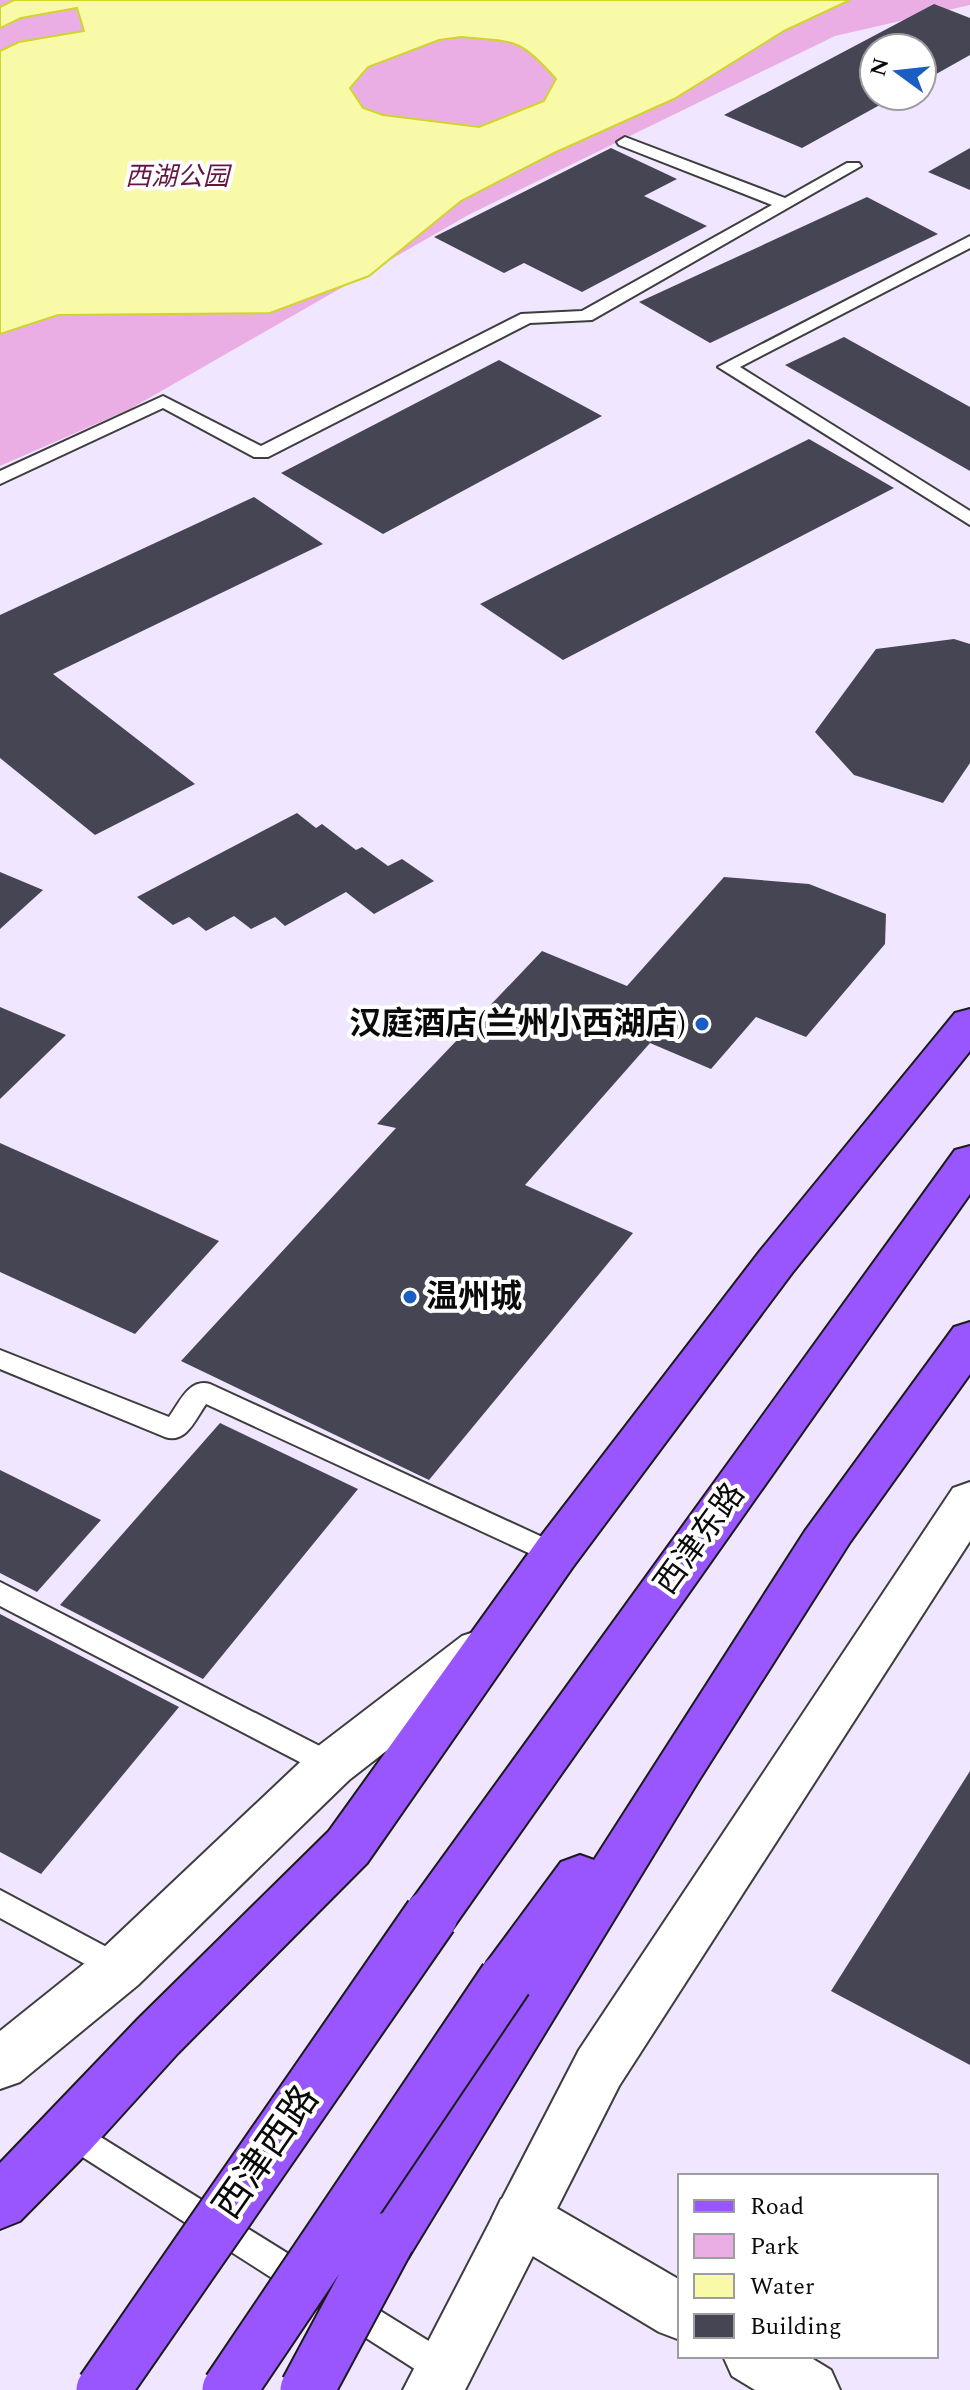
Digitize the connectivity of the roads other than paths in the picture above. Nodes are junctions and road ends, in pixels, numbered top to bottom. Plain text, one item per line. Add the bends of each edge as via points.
1 (625, 142) dead end
2 (853, 166) dead end
3 (786, 204) junction
4 (970, 241) edge
5 (0, 478) edge
6 (970, 519) edge
7 (970, 1023) edge
8 (970, 1161) edge
9 (970, 1339) edge
10 (0, 1359) edge
11 (970, 1501) edge
12 (838, 1521) junction
13 (555, 1554) junction
14 (0, 1593) edge
15 (489, 1644) junction
16 (331, 1765) junction
17 (0, 1903) edge
18 (431, 1916) joint
19 (119, 1968) junction
20 (0, 2064) edge
21 (70, 2132) junction
22 (0, 2179) edge
23 (0, 2202) edge
24 (521, 2218) junction
25 (678, 2311) edge
26 (756, 2358) edge
27 (439, 2380) edge
28 (103, 2390) edge
29 (229, 2390) edge
30 (307, 2390) edge
31 (810, 2390) edge

1 - 3 lane
2 - 3 lane
3 - 5 lane via 586,316 527,318 261,453 163,401
4 - 6 lane via 727,367
7 - 13 main road via 776,1262
8 - 18 main road, 西津东路
9 - 12 main road
10 - 13 lane via 174,1430 201,1391
11 - 24 street via 599,2068
12 - 29 main road, bridge via 506,1979
12 - 30 main road, bridge via 388,2239
13 - 15 main road
14 - 16 lane
15 - 16 street
15 - 21 main road via 348,1847 158,2036
16 - 19 street
17 - 19 lane
18 - 28 main road, 西津西路, bridge
19 - 20 street
21 - 22 main road
21 - 23 main road
21 - 27 lane
24 - 25 street
24 - 27 street
26 - 31 street

